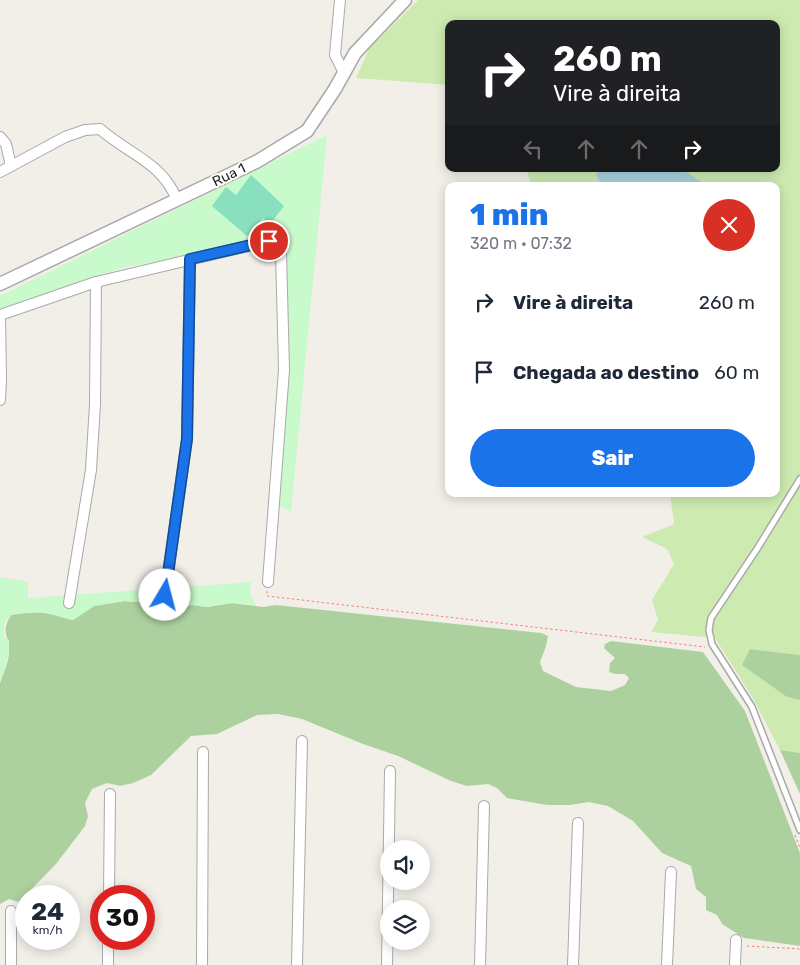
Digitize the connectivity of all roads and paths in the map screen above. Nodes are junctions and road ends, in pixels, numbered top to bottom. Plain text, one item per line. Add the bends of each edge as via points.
1 (340, 0) edge
2 (404, 0) edge
3 (344, 73) junction
4 (0, 138) edge
5 (11, 166) junction
6 (0, 172) edge
7 (177, 200) junction
8 (190, 259) junction
9 (96, 282) junction
10 (0, 284) edge
11 (0, 400) edge
12 (800, 479) edge
13 (268, 582) joint
14 (165, 595) dead end
15 (69, 603) dead end
16 (706, 648) dead end
17 (302, 741) dead end
18 (203, 752) dead end
19 (390, 771) dead end
20 (110, 794) dead end
21 (484, 806) dead end
22 (578, 823) dead end
23 (793, 829) dead end
24 (800, 830) edge
25 (800, 848) edge
26 (671, 872) dead end
27 (109, 885) edge
28 (11, 911) dead end
29 (736, 943) joint
30 (800, 949) edge
31 (108, 950) edge
32 (11, 965) edge
33 (108, 965) edge
34 (202, 965) edge
35 (297, 965) edge
36 (387, 965) edge
37 (480, 965) edge
38 (573, 965) edge
39 (667, 965) edge
40 (735, 965) edge

1 - 3 street via 335,55
2 - 3 street, Rua 1 via 355,53
3 - 7 street, Rua 1 via 307,131 256,162
4 - 5 street via 6,144
5 - 6 street
5 - 7 street via 65,137 85,130 100,130 159,170
7 - 10 street, Rua 1
8 - 9 street
8 - 13 street via 269,241 277,244 281,252 284,370
8 - 14 street via 187,439
9 - 11 street via 0,315
9 - 15 street via 91,470
12 - 24 lane via 711,618 709,630 712,644 752,707
13 - 16 path via 267,596
17 - 35 street
18 - 34 street
19 - 36 street
20 - 27 street
21 - 37 street
22 - 38 street
23 - 25 path
26 - 39 street
28 - 32 street
29 - 30 path
29 - 40 street
31 - 33 street

